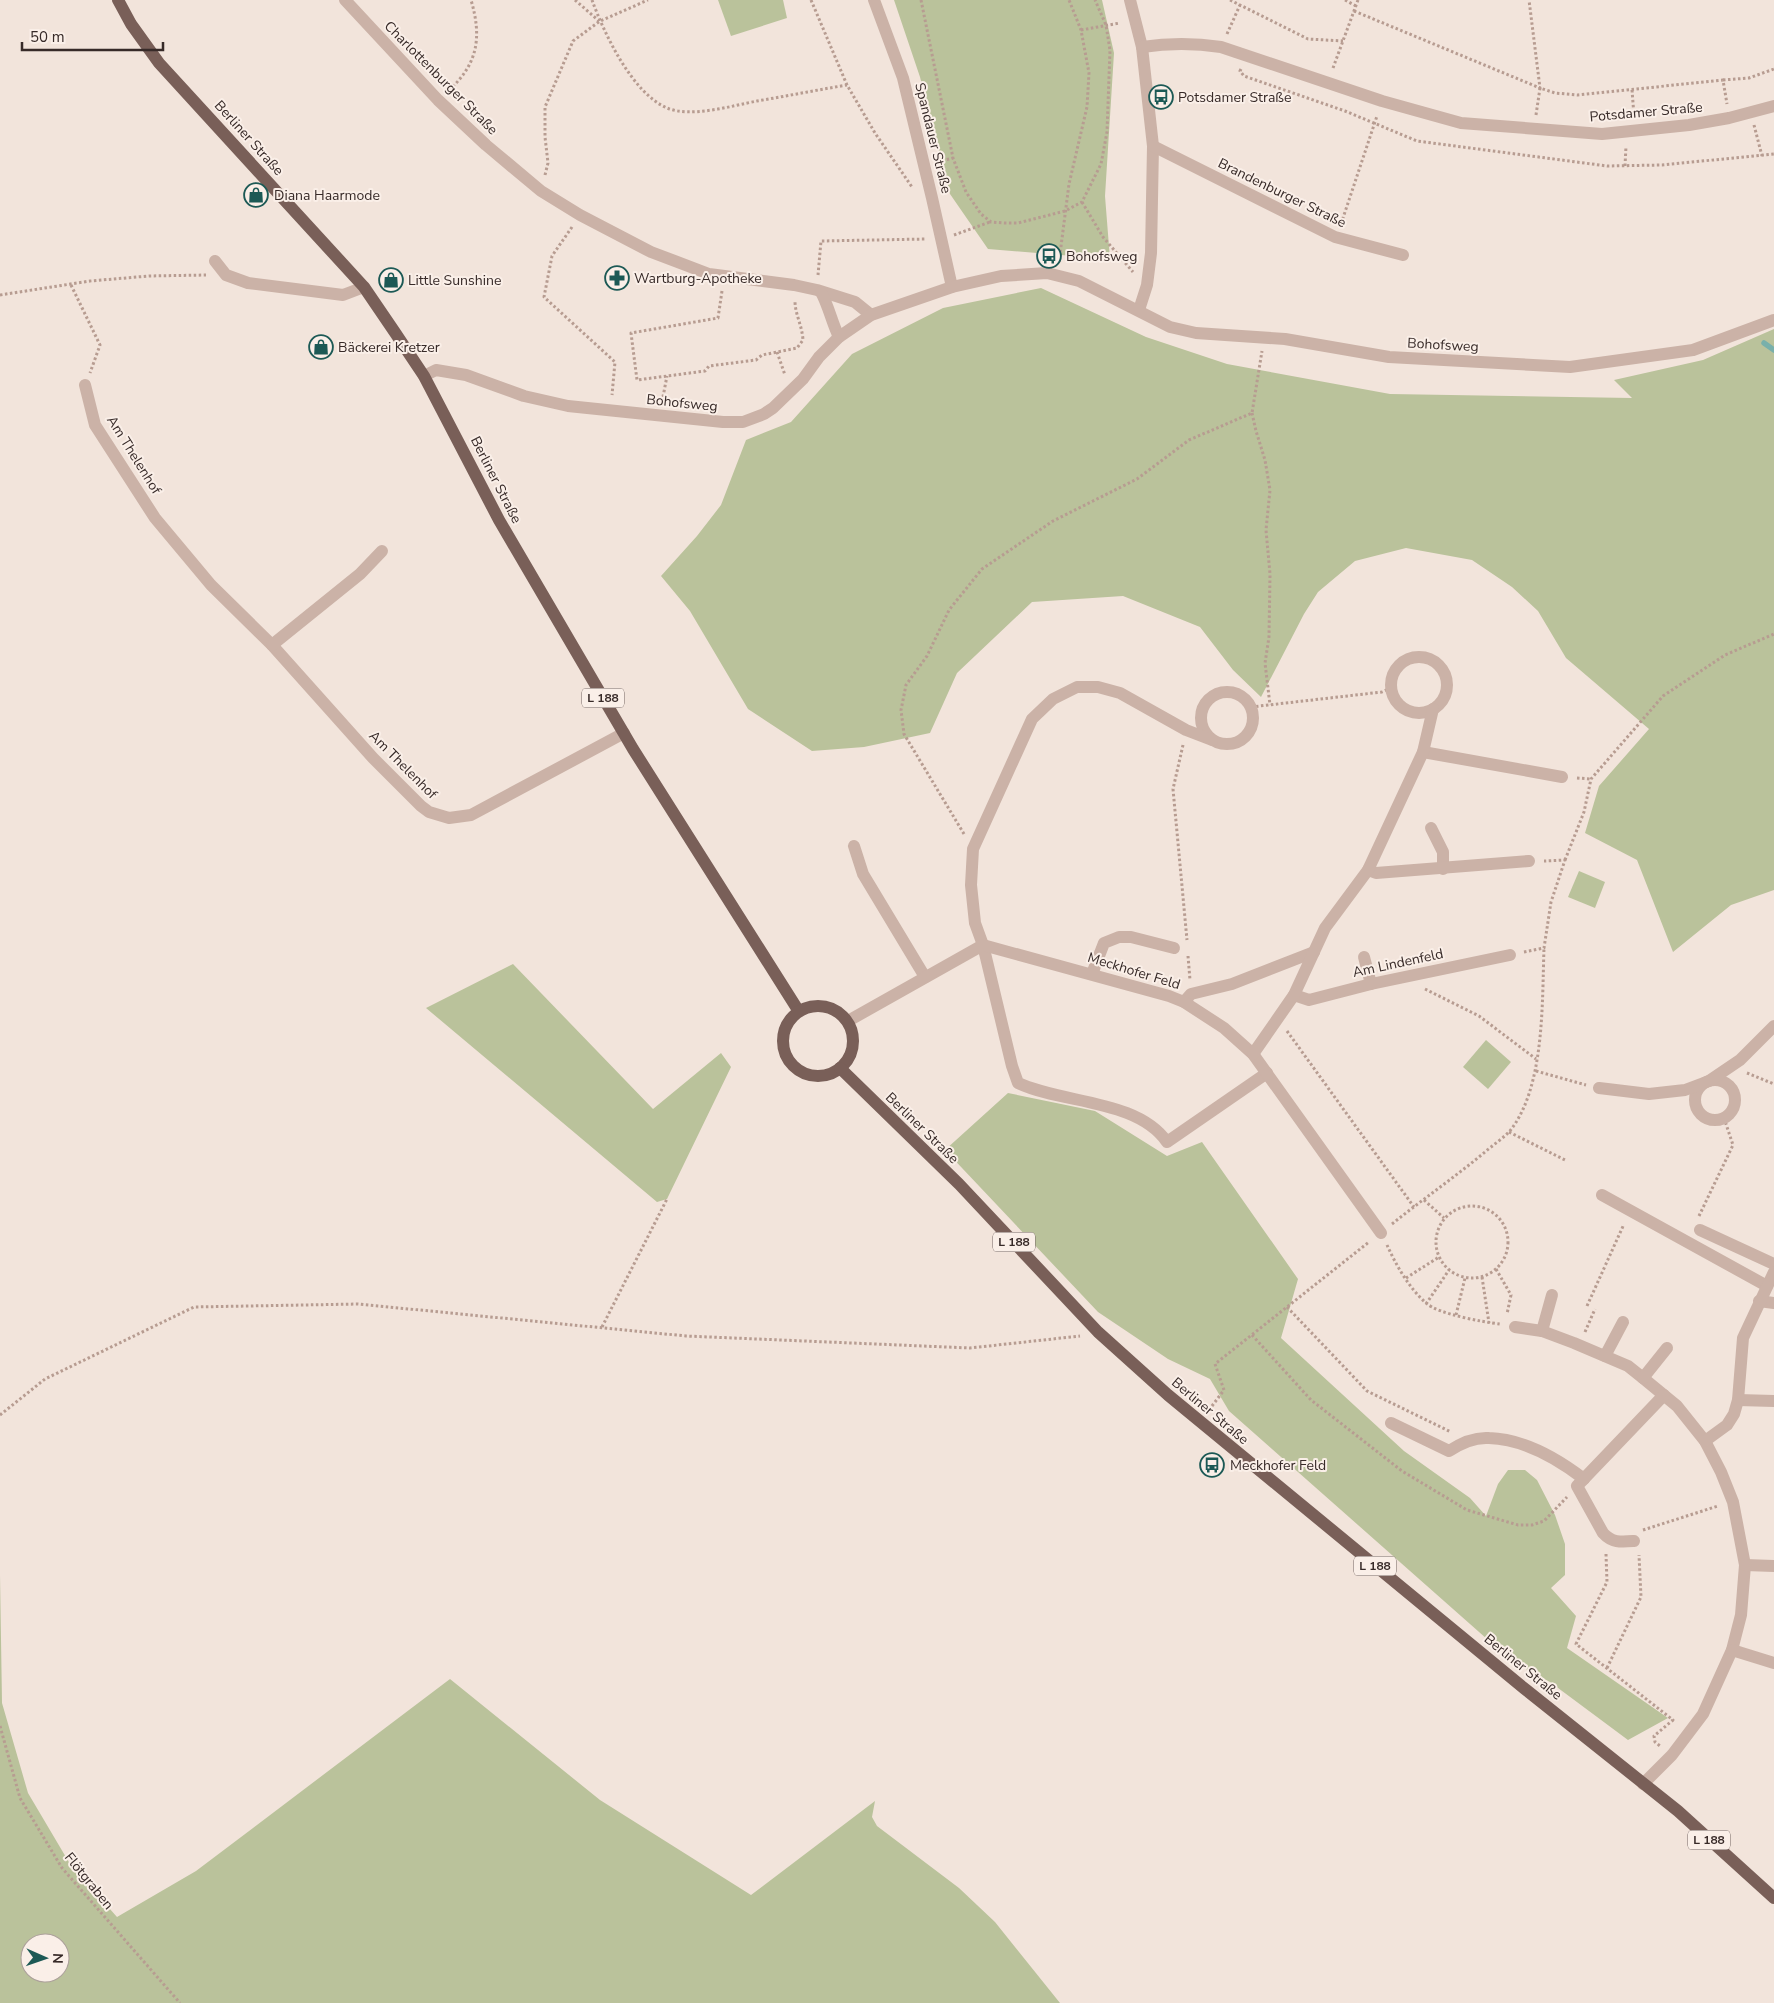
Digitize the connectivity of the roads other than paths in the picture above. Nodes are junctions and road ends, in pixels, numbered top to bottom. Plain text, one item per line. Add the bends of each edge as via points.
1 (118, 0) edge
2 (345, 0) edge
3 (874, 0) edge
4 (1130, 0) edge
5 (1142, 47) junction
6 (1774, 106) edge
7 (1153, 146) junction
8 (1403, 255) dead end
9 (215, 261) dead end
10 (364, 287) junction
11 (952, 287) junction
12 (819, 291) junction
13 (1139, 310) junction
14 (871, 315) junction
15 (1774, 320) edge
16 (839, 338) junction
17 (424, 376) junction
18 (85, 385) road end
19 (382, 551) dead end
20 (272, 645) junction
21 (1433, 709) junction
22 (624, 733) junction
23 (1212, 740) junction
24 (1423, 752) junction
25 (1562, 776) dead end
26 (1431, 828) dead end
27 (854, 846) dead end
28 (1528, 861) road end
29 (1443, 869) junction
30 (1368, 870) junction
31 (983, 945) junction
32 (1174, 948) dead end
33 (1314, 952) junction
34 (1510, 955) road end
35 (1364, 957) dead end
36 (1092, 974) junction
37 (925, 977) junction
38 (1372, 984) junction
39 (1294, 995) junction
40 (1188, 998) junction
41 (798, 1010) junction
42 (848, 1021) junction
43 (1774, 1026) edge
44 (1253, 1054) junction
45 (840, 1068) junction
46 (1267, 1073) junction
47 (1709, 1081) junction
48 (1599, 1088) road end
49 (1602, 1195) dead end
50 (1699, 1224) road end
51 (1381, 1233) road end
52 (1774, 1264) edge
53 (1774, 1272) edge
54 (1767, 1286) junction
55 (1552, 1295) dead end
56 (1759, 1301) junction
57 (1774, 1302) edge
58 (1623, 1322) dead end
59 (1510, 1326) road end
60 (1542, 1331) junction
61 (1667, 1348) dead end
62 (1605, 1356) junction
63 (1643, 1378) junction
64 (1664, 1395) junction
65 (1738, 1400) junction
66 (1774, 1401) edge
67 (1391, 1423) dead end
68 (1705, 1441) junction
69 (1581, 1482) junction
70 (1637, 1541) road end
71 (1745, 1565) junction
72 (1774, 1566) edge
73 (1732, 1650) junction
74 (1774, 1663) edge
75 (1643, 1784) junction
76 (1774, 1898) edge

1 - 10 main road, Berliner Straße / L 188 via 159,63
2 - 12 street, Charlottenburger Straße via 438,100 486,145 541,190 580,215 651,252 709,274
3 - 11 street, Spandauer Straße via 903,78
4 - 5 street
5 - 6 street, Potsdamer Straße via 1199,44 1221,47 1382,101 1461,123 1602,134 1729,118
5 - 7 street
7 - 8 street, Brandenburger Straße via 1335,237
7 - 13 street via 1151,253 1147,285
9 - 10 street via 226,275 248,283 343,295
10 - 17 main road, Berliner Straße / L 188
11 - 13 street, Bohofsweg via 1001,276 1058,275
11 - 14 street, Bohofsweg
12 - 14 street, Charlottenburger Straße via 855,302
12 - 16 street via 827,303
13 - 15 street, Bohofsweg via 1170,327 1196,333 1285,339 1389,357 1570,367 1693,350
14 - 16 street, Bohofsweg
16 - 17 street, Bohofsweg via 781,402 764,414 743,422 547,402 466,375 436,370
17 - 22 main road, Berliner Straße / L 188 via 499,520
18 - 20 street, Am Thelenhof via 95,426 155,518 212,585
19 - 20 street via 360,574
20 - 22 street, Am Thelenhof via 373,758 421,806 449,818 471,815
21 - 21 street via 1445,695 1445,677 1441,669 1427,659 1409,659 1401,664 1392,679 1394,697 1399,705 1415,713
21 - 24 street
22 - 41 main road, Berliner Straße / L 188
23 - 23 street via 1228,744 1250,732 1253,724 1251,707 1240,694 1222,692 1207,700 1202,708 1201,726
23 - 31 street via 1186,730 1120,693 1098,687 1077,687 1053,699 1032,719 973,849 971,885 975,923
24 - 25 street
24 - 30 street
26 - 29 street via 1443,852
27 - 37 street via 863,874
28 - 29 street
29 - 30 street via 1376,873
30 - 33 street via 1325,928
31 - 36 street, Meckhofer Feld
31 - 37 street
31 - 46 street via 1012,1066 1018,1083 1031,1089 1088,1101 1139,1118 1160,1132 1167,1142
32 - 36 street via 1119,937 1104,944
33 - 39 street
33 - 40 street
34 - 38 street, Am Lindenfeld
35 - 38 street
36 - 40 street, Meckhofer Feld via 1169,996
37 - 42 street
38 - 39 street, Am Lindenfeld via 1309,1000
39 - 44 street
40 - 44 street, Meckhofer Feld
41 - 42 main road via 817,1005 829,1007
41 - 45 main road via 783,1034 787,1058 805,1074 830,1075
42 - 45 main road via 854,1041 848,1061
43 - 47 street via 1730,1067
44 - 46 street, Meckhofer Feld
45 - 75 main road, Berliner Straße / L 188 via 959,1184 1098,1332 1199,1423
46 - 51 street, Meckhofer Feld
47 - 47 street via 1699,1089 1697,1108 1705,1117 1718,1120 1733,1109 1735,1102 1732,1090 1722,1081
47 - 48 street via 1685,1090 1649,1094
49 - 54 street
50 - 52 street
53 - 54 street
54 - 56 street
55 - 60 street
56 - 57 street
56 - 65 street via 1743,1338
58 - 62 street
59 - 60 street
60 - 62 street
61 - 63 street
62 - 63 street via 1628,1366
63 - 64 street
64 - 68 street
64 - 69 street
65 - 66 street
65 - 68 street via 1727,1425
67 - 69 street via 1450,1451 1463,1442 1489,1438 1510,1441 1535,1449 1567,1466
68 - 71 street via 1733,1502
69 - 70 street via 1609,1540
71 - 72 street
71 - 73 street via 1740,1615
73 - 74 street
73 - 75 street via 1703,1714 1672,1755
75 - 76 main road, Berliner Straße / L 188 via 1678,1811

